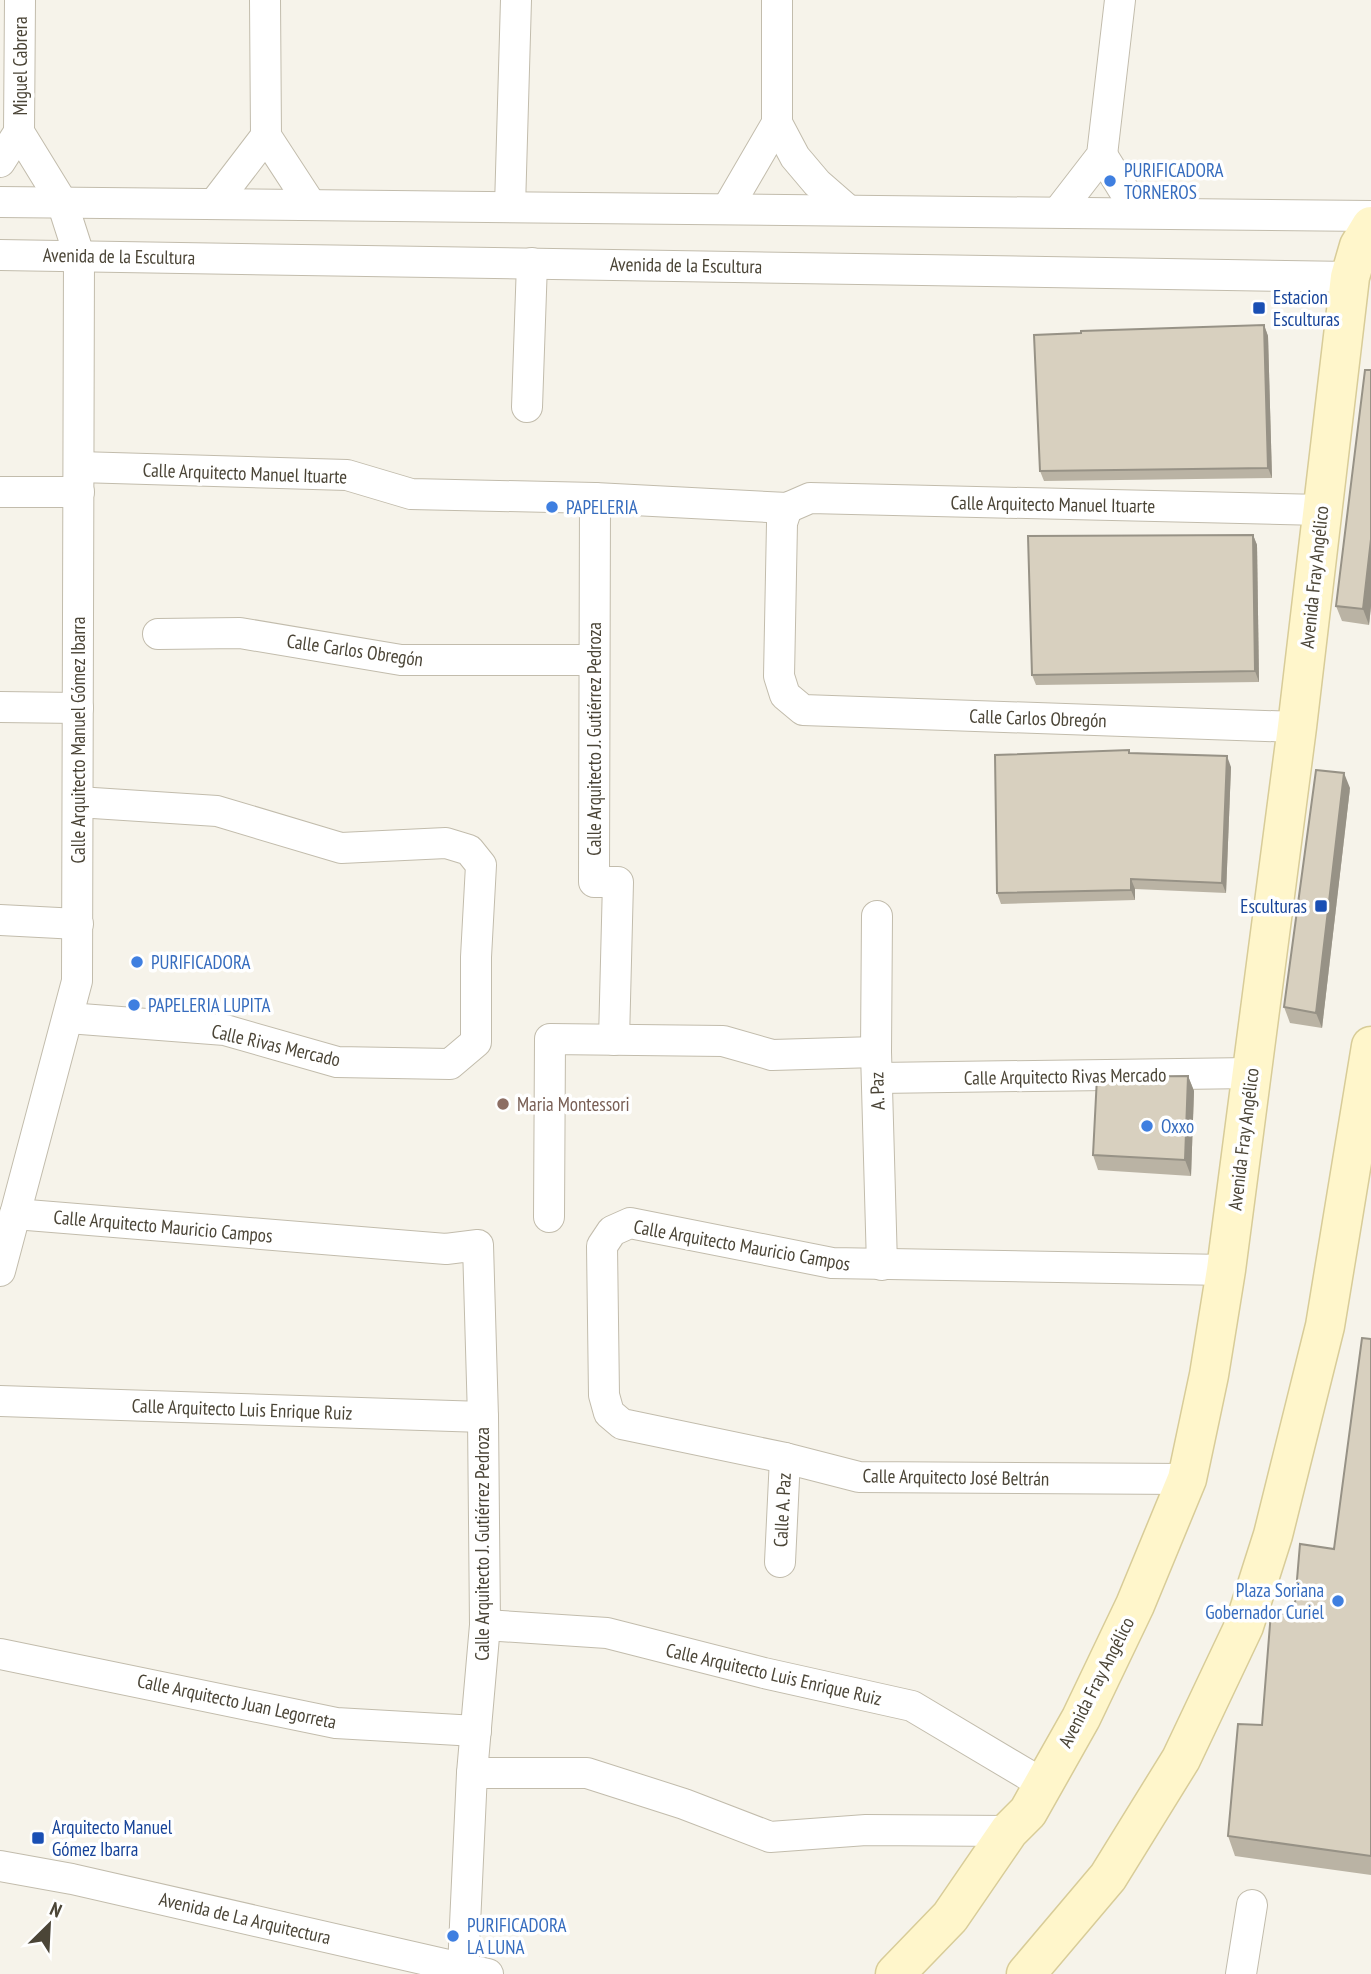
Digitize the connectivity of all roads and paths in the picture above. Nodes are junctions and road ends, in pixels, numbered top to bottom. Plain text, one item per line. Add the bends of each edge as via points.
1 (20, 0) edge
2 (265, 0) edge
3 (516, 0) edge
4 (777, 0) edge
5 (1120, 0) edge
6 (777, 122) junction
7 (19, 132) junction
8 (266, 135) junction
9 (1102, 155) junction
10 (0, 162) edge
11 (0, 202) edge
12 (62, 202) junction
13 (214, 204) junction
14 (311, 205) junction
15 (510, 207) junction
16 (727, 209) junction
17 (848, 210) junction
18 (1058, 212) junction
19 (1138, 213) junction
20 (1371, 216) edge
21 (1371, 226) edge
22 (0, 255) edge
23 (79, 255) junction
24 (532, 263) junction
25 (1360, 277) edge
26 (527, 408) dead end
27 (79, 480) junction
28 (0, 492) edge
29 (595, 498) junction
30 (787, 508) junction
31 (1321, 510) junction
32 (158, 634) dead end
33 (594, 660) junction
34 (0, 706) edge
35 (78, 708) junction
36 (1297, 727) junction
37 (78, 802) junction
38 (877, 916) dead end
39 (0, 920) edge
40 (78, 924) junction
41 (68, 1018) junction
42 (614, 1040) junction
43 (1371, 1046) edge
44 (877, 1065) junction
45 (1251, 1073) junction
46 (15, 1214) junction
47 (548, 1217) dead end
48 (478, 1245) joint
49 (882, 1265) junction
50 (1226, 1269) junction
51 (0, 1271) edge
52 (0, 1401) edge
53 (608, 1413) joint
54 (483, 1417) junction
55 (785, 1458) junction
56 (1187, 1479) junction
57 (780, 1562) dead end
58 (485, 1625) junction
59 (0, 1654) edge
60 (477, 1731) junction
61 (472, 1773) junction
62 (1044, 1784) junction
63 (1009, 1831) junction
64 (0, 1866) edge
65 (1252, 1905) dead end
66 (476, 1971) edge
67 (895, 1974) edge
68 (1026, 1974) edge
69 (1241, 1974) edge

1 - 7 street, Miguel Cabrera
2 - 8 street
3 - 15 street
4 - 6 street
5 - 9 street
6 - 16 street
6 - 17 street via 802,166
7 - 10 street, Miguel Cabrera
7 - 12 street, Miguel Cabrera
8 - 13 street
8 - 14 street
9 - 18 street
9 - 19 street
11 - 12 street
12 - 13 street
12 - 23 street, Calle Arquitecto Manuel Gómez Ibarra
13 - 14 street
14 - 15 street
15 - 16 street
16 - 17 street
17 - 18 street
18 - 19 street
19 - 20 street
21 - 25 street, Avenida Fray Angélico via 1359,246
22 - 23 street, Avenida de la Escultura
23 - 24 street, Avenida de la Escultura
23 - 27 street, Calle Arquitecto Manuel Gómez Ibarra
24 - 25 street, Avenida de la Escultura
24 - 26 street
25 - 31 street, Avenida Fray Angélico
27 - 28 street, Calle Arquitecto Manuel Ituarte
27 - 29 street, Calle Arquitecto Manuel Ituarte via 347,475 411,494
27 - 35 street, Calle Arquitecto Manuel Gómez Ibarra
29 - 30 street, Calle Arquitecto Manuel Ituarte
29 - 33 street, Calle Arquitecto J. Gutiérrez Pedroza
30 - 31 street, Calle Arquitecto Manuel Ituarte via 810,498
30 - 36 street, Calle Carlos Obregón via 782,523 779,676 785,695 803,710
31 - 36 street, Avenida Fray Angélico
32 - 33 street, Calle Carlos Obregón via 240,633 401,660
33 - 42 street, Calle Arquitecto J. Gutiérrez Pedroza via 594,882 618,882
34 - 35 street
35 - 37 street, Calle Arquitecto Manuel Gómez Ibarra
36 - 45 street, Avenida Fray Angélico
37 - 40 street, Calle Arquitecto Manuel Gómez Ibarra
37 - 41 street, Calle Rivas Mercado via 217,811 341,848 446,843 468,850 481,865 477,1042 450,1064 337,1062 225,1030
38 - 44 street, A. Paz
39 - 40 street
40 - 41 street, Calle Arquitecto Manuel Gómez Ibarra via 78,981
41 - 46 street, Calle Arquitecto Manuel Gómez Ibarra
42 - 44 street, Calle Arquitecto Rivas Mercado via 723,1041 772,1055
42 - 47 street, Calle Arquitecto Rivas Mercado via 550,1039
43 - 68 street via 1325,1326 1244,1626 1181,1759 1108,1877
44 - 45 street, Calle Arquitecto Rivas Mercado
44 - 49 street, A. Paz
45 - 50 street, Avenida Fray Angélico
46 - 48 street, Calle Arquitecto Mauricio Campos via 446,1249
46 - 51 street, Calle Arquitecto Manuel Gómez Ibarra
48 - 54 street, Calle Arquitecto J. Gutiérrez Pedroza
49 - 50 street, Calle Arquitecto Mauricio Campos
49 - 53 street, Calle Arquitecto Mauricio Campos via 832,1263 630,1223 612,1231 603,1247
50 - 56 street, Avenida Fray Angélico
52 - 54 street, Calle Arquitecto Luis Enrique Ruiz
53 - 55 street, Calle Arquitecto José Beltrán via 622,1424
54 - 58 street, Calle Arquitecto J. Gutiérrez Pedroza
55 - 56 street, Calle Arquitecto José Beltrán via 859,1477
55 - 57 street, Calle A. Paz
56 - 62 street, Avenida Fray Angélico via 1135,1605
58 - 60 street, Calle Arquitecto J. Gutiérrez Pedroza
58 - 62 street, Calle Arquitecto Luis Enrique Ruiz via 607,1633 912,1706
59 - 60 street, Calle Arquitecto Juan Legorreta via 336,1723
60 - 61 street, Calle Arquitecto J. Gutiérrez Pedroza
61 - 63 street via 587,1773 770,1837 866,1830
61 - 66 street, Calle Arquitecto J. Gutiérrez Pedroza
62 - 63 street, Avenida Fray Angélico via 1028,1812
63 - 67 street, Avenida Fray Angélico via 950,1917
64 - 66 street, Avenida de La Arquitectura
65 - 69 street

